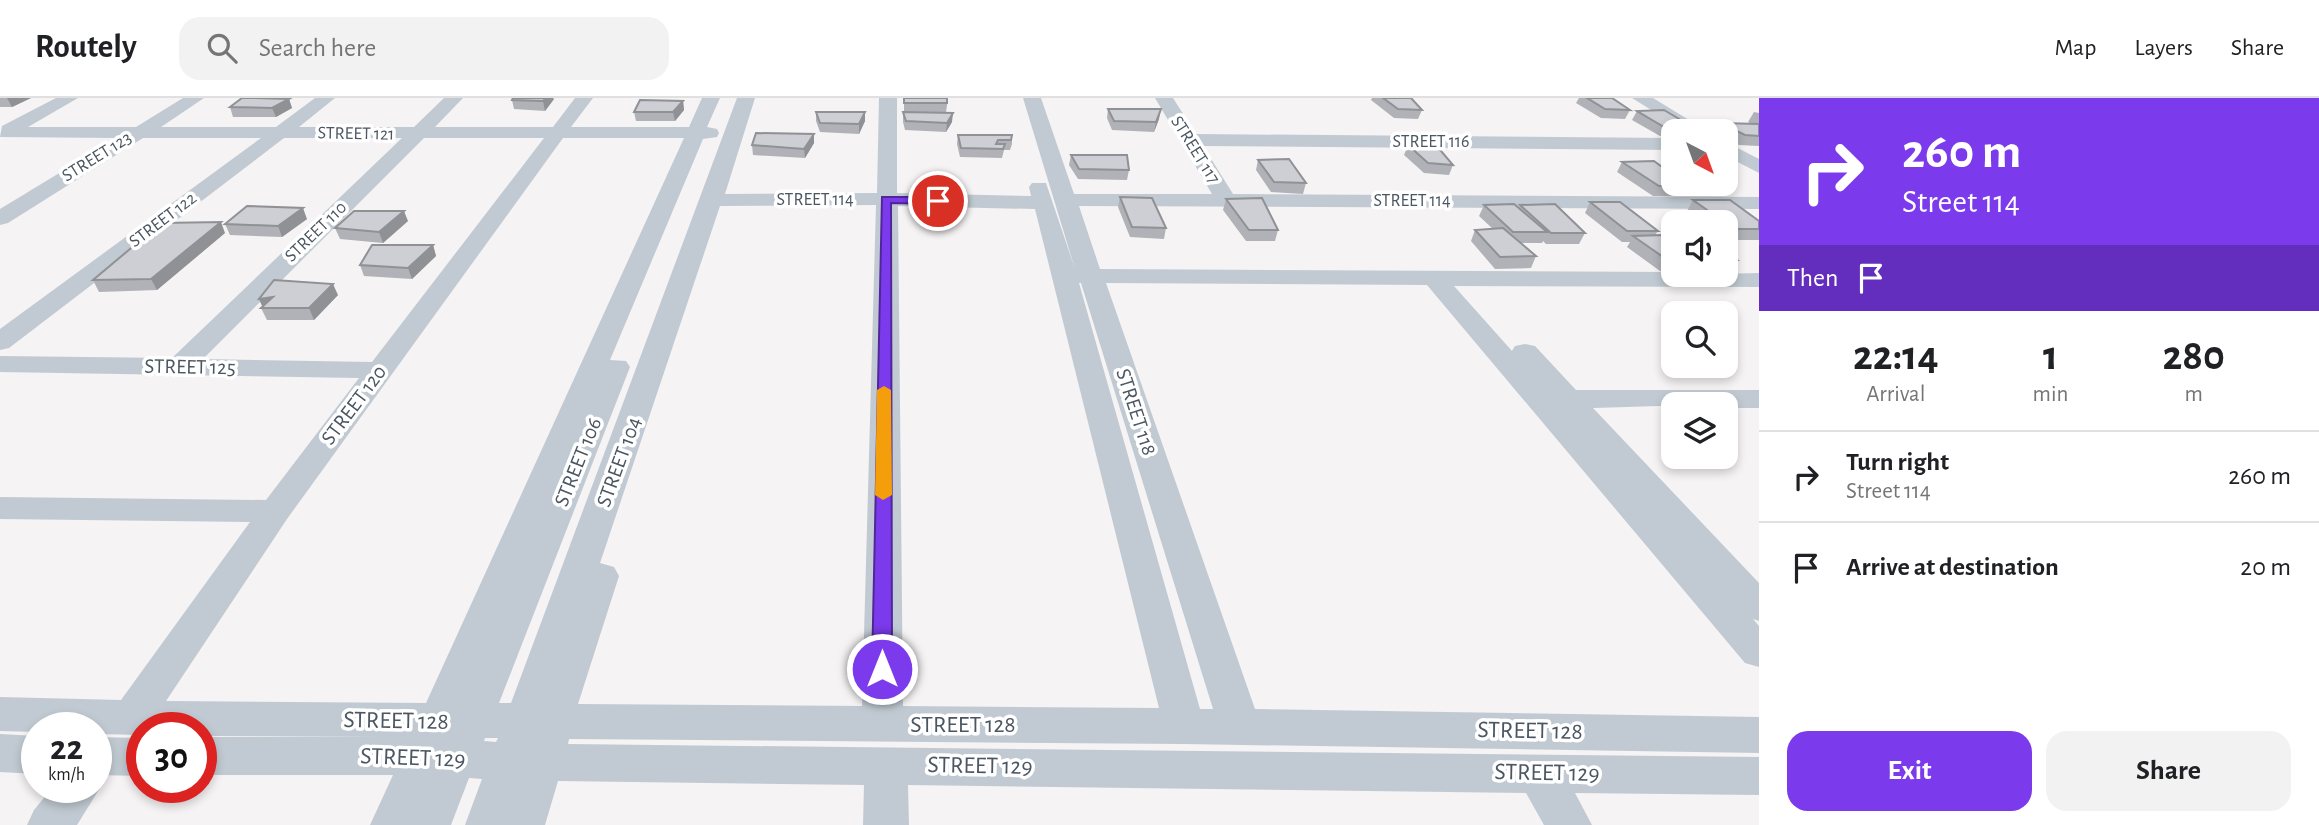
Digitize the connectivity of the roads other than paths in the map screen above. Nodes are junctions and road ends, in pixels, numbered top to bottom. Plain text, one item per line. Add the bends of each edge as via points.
1 (49, 98) edge
2 (69, 98) edge
3 (195, 98) edge
4 (326, 98) edge
5 (454, 98) edge
6 (584, 98) edge
7 (711, 98) edge
8 (724, 98) edge
9 (746, 98) edge
10 (760, 98) edge
11 (888, 98) edge
12 (1015, 98) edge
13 (1032, 98) edge
14 (1164, 98) edge
15 (1641, 98) edge
16 (1677, 119) edge
17 (1, 128) edge
18 (139, 132) junction
19 (279, 133) junction
20 (703, 133) junction
21 (557, 134) junction
22 (415, 135) junction
23 (1188, 140) junction
24 (1661, 144) edge
25 (1738, 155) edge
26 (1759, 167) edge
27 (885, 199) junction
28 (719, 200) junction
29 (1227, 201) junction
30 (1054, 202) junction
31 (1759, 203) edge
32 (0, 218) edge
33 (1759, 280) edge
34 (1081, 283) junction
35 (1451, 283) junction
36 (1759, 292) edge
37 (0, 342) edge
38 (0, 364) edge
39 (179, 367) junction
40 (380, 370) junction
41 (1569, 398) junction
42 (1759, 400) edge
43 (626, 470) junction
44 (0, 508) edge
45 (275, 510) junction
46 (1759, 607) edge
47 (1759, 652) edge
48 (0, 714) edge
49 (21, 722) edge
50 (1184, 726) junction
51 (1240, 727) junction
52 (1759, 735) edge
53 (447, 739) junction
54 (532, 743) junction
55 (884, 745) junction
56 (112, 749) edge
57 (0, 753) edge
58 (21, 754) edge
59 (217, 755) edge
60 (112, 756) edge
61 (1538, 772) junction
62 (1759, 776) edge
63 (68, 803) edge
64 (50, 825) edge
65 (393, 825) edge
66 (428, 825) edge
67 (488, 825) edge
68 (522, 825) edge
69 (886, 825) edge
70 (1569, 825) edge

1 - 17 street
2 - 17 street
3 - 18 street, STREET 123
4 - 19 street, STREET 122
5 - 22 street, STREET 110
6 - 21 street, STREET 120
7 - 20 street
8 - 20 street, STREET 106
9 - 28 street, STREET 104
10 - 28 street
11 - 27 street
12 - 30 street
13 - 30 street, STREET 118
14 - 23 street, STREET 117
15 - 16 street
17 - 18 street, STREET 121
18 - 19 street, STREET 121
18 - 32 street, STREET 123
19 - 22 street, STREET 121
19 - 37 street, STREET 122
20 - 21 street, STREET 121
20 - 53 street, STREET 106
21 - 22 street, STREET 121
21 - 40 street, STREET 120
22 - 39 street, STREET 110
23 - 24 street, STREET 116
23 - 29 street, STREET 117
25 - 26 street
27 - 28 street, STREET 114
27 - 30 street, STREET 114
27 - 55 street
28 - 43 street
28 - 43 street, STREET 104 via 663,308
29 - 30 street, STREET 114
29 - 31 street, STREET 114
30 - 34 street, STREET 118
33 - 35 street
34 - 35 street
34 - 50 street
34 - 51 street, STREET 118
35 - 36 street
35 - 41 street
35 - 47 street
38 - 39 street, STREET 125
39 - 40 street, STREET 125
40 - 45 street, STREET 120
41 - 42 street
41 - 46 street
43 - 54 street
44 - 45 street
45 - 56 street, STREET 120
48 - 49 street, STREET 128
50 - 51 street, STREET 128
50 - 55 street, STREET 128
51 - 52 street, STREET 128
53 - 54 street, STREET 129
53 - 59 street, STREET 129
53 - 60 street, STREET 128
53 - 65 street
53 - 66 street, STREET 106
54 - 55 street, STREET 129
54 - 67 street
54 - 68 street
55 - 61 street, STREET 129
55 - 69 street
57 - 58 street
61 - 62 street, STREET 129
61 - 70 street
63 - 64 street, STREET 120

